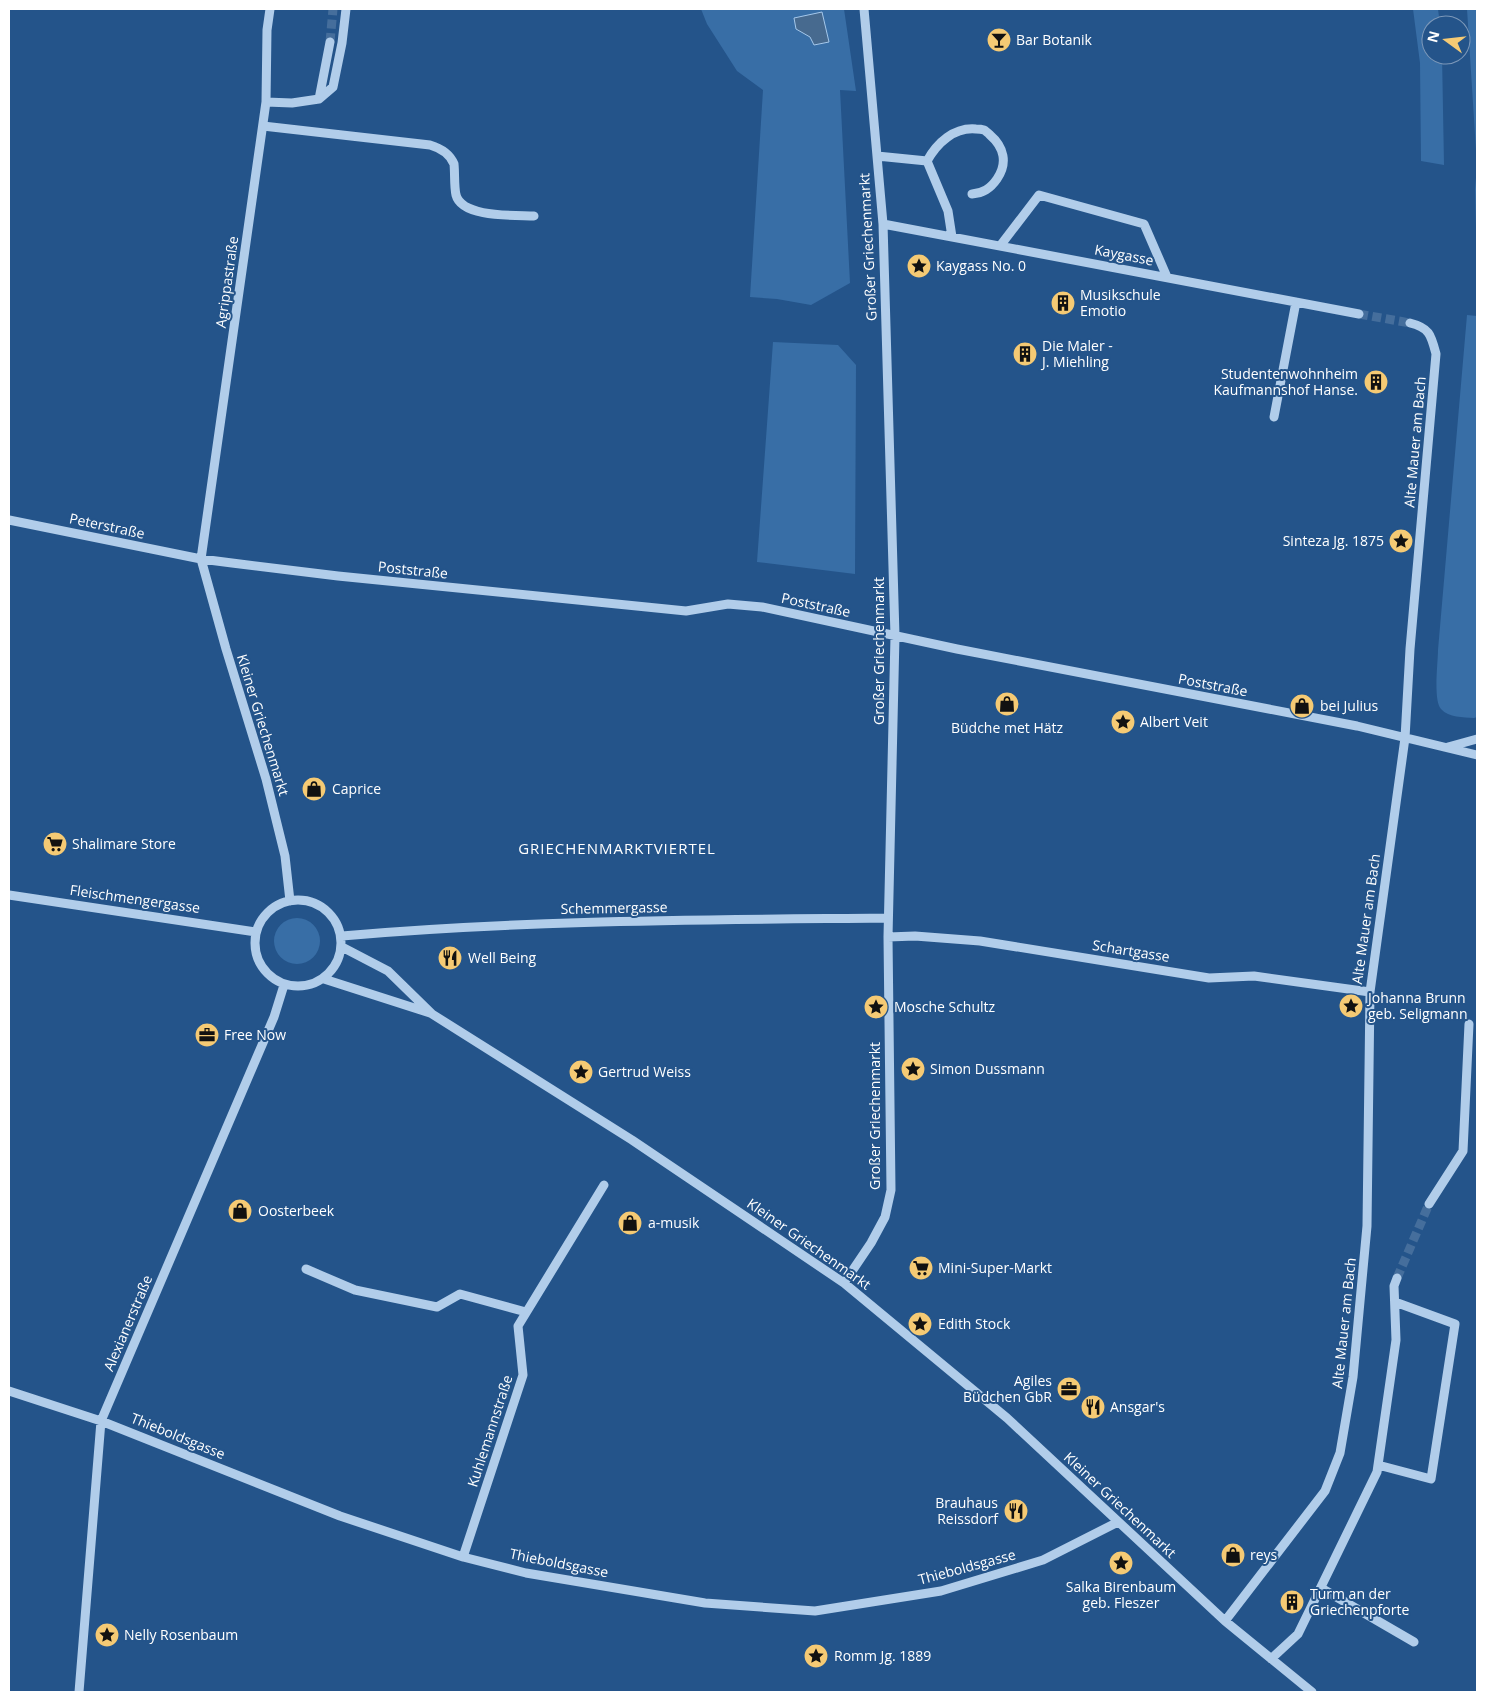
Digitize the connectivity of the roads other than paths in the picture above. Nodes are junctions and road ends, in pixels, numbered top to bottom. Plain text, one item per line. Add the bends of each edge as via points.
1 (270, 9) edge
2 (346, 9) edge
3 (864, 9) edge
4 (330, 42) tunnel mouth
5 (319, 99) junction
6 (266, 102) junction
7 (263, 126) junction
8 (877, 156) junction
9 (927, 161) junction
10 (972, 194) dead end
11 (534, 216) dead end
12 (883, 224) junction
13 (952, 237) junction
14 (1000, 246) junction
15 (1167, 277) junction
16 (1296, 302) junction
17 (1359, 314) tunnel mouth
18 (1410, 323) tunnel mouth
19 (1274, 417) dead end
20 (9, 520) edge
21 (201, 559) junction
22 (895, 636) junction
23 (1405, 738) junction
24 (1477, 739) edge
25 (1448, 747) junction
26 (1477, 755) edge
27 (9, 895) edge
28 (290, 901) junction
29 (888, 918) junction
30 (256, 932) junction
31 (342, 936) junction
32 (888, 937) junction
33 (342, 947) junction
34 (324, 980) junction
35 (284, 985) junction
36 (1370, 992) junction
37 (432, 1014) junction
38 (1469, 1024) dead end
39 (604, 1184) dead end
40 (1429, 1204) tunnel mouth
41 (306, 1269) dead end
42 (1398, 1278) tunnel mouth
43 (844, 1283) junction
44 (1395, 1302) junction
45 (526, 1312) junction
46 (9, 1391) edge
47 (101, 1421) junction
48 (1378, 1465) junction
49 (1118, 1522) junction
50 (463, 1557) junction
51 (1321, 1588) junction
52 (1225, 1621) junction
53 (1414, 1642) dead end
54 (1271, 1659) junction
55 (79, 1692) edge
56 (1312, 1692) edge

1 - 6 street, Agrippastraße
2 - 5 street via 333,87
3 - 8 street, Großer Griechenmarkt
4 - 5 street
5 - 6 street
6 - 7 street, Agrippastraße
7 - 11 street via 430,145 439,148 452,160 456,195 464,206 476,212
7 - 21 street, Agrippastraße
8 - 9 street
8 - 12 street, Großer Griechenmarkt
9 - 10 street via 932,152 958,130 984,130 996,140 1004,156 1002,171 993,185
9 - 13 street via 948,211
12 - 13 street, Kaygasse
12 - 22 street, Großer Griechenmarkt
13 - 14 street, Kaygasse
14 - 15 street, Kaygasse
14 - 15 street via 1039,195 1144,224
15 - 16 street, Kaygasse
16 - 17 street, Kaygasse
16 - 19 street
18 - 23 street, Alte Mauer am Bach via 1422,326 1431,334 1436,354
20 - 21 street, Peterstraße
21 - 22 street, Poststraße via 686,611 728,604 762,607
21 - 28 street, Kleiner Griechenmarkt via 266,779 285,856
22 - 23 street, Poststraße
22 - 29 street, Großer Griechenmarkt
23 - 25 street, Poststraße
23 - 36 street, Alte Mauer am Bach
24 - 25 street, Poststraße
25 - 26 street, Poststraße
27 - 30 street, Fleischmengergasse
28 - 30 street via 278,904 269,912
28 - 31 street via 304,900 323,908
29 - 31 street, Schemmergasse via 622,921 428,928
29 - 32 street, Großer Griechenmarkt
30 - 35 street via 255,948 260,964
31 - 33 street
32 - 36 street, Schartgasse via 980,941 1209,978 1254,976
32 - 43 street, Großer Griechenmarkt via 891,1190 884,1217 871,1243
33 - 34 street via 336,965
33 - 37 street, Kleiner Griechenmarkt via 388,971
34 - 35 street via 297,987
34 - 37 street, Kleiner Griechenmarkt
35 - 47 street, Alexianerstraße via 270,1027
36 - 52 street, Alte Mauer am Bach via 1367,1226 1353,1377 1340,1453 1325,1491
37 - 43 street, Kleiner Griechenmarkt via 632,1140
38 - 40 street via 1463,1151
39 - 45 street, Kuhlemannstraße
41 - 45 street via 355,1290 437,1307 460,1294
42 - 44 street via 1394,1286
43 - 49 street, Kleiner Griechenmarkt via 1007,1418
44 - 48 street via 1396,1340
44 - 48 street via 1455,1324 1431,1479
45 - 50 street, Kuhlemannstraße via 518,1326 523,1375
46 - 47 street, Thieboldsgasse
47 - 50 street, Thieboldsgasse via 340,1516
47 - 55 street, Alexianerstraße
48 - 51 street
49 - 50 street, Thieboldsgasse via 1043,1560 941,1591 815,1611 705,1603 526,1573
49 - 52 street, Kleiner Griechenmarkt
51 - 53 street
51 - 54 street via 1298,1634
52 - 54 street, Kleiner Griechenmarkt
54 - 56 street, Kleiner Griechenmarkt

